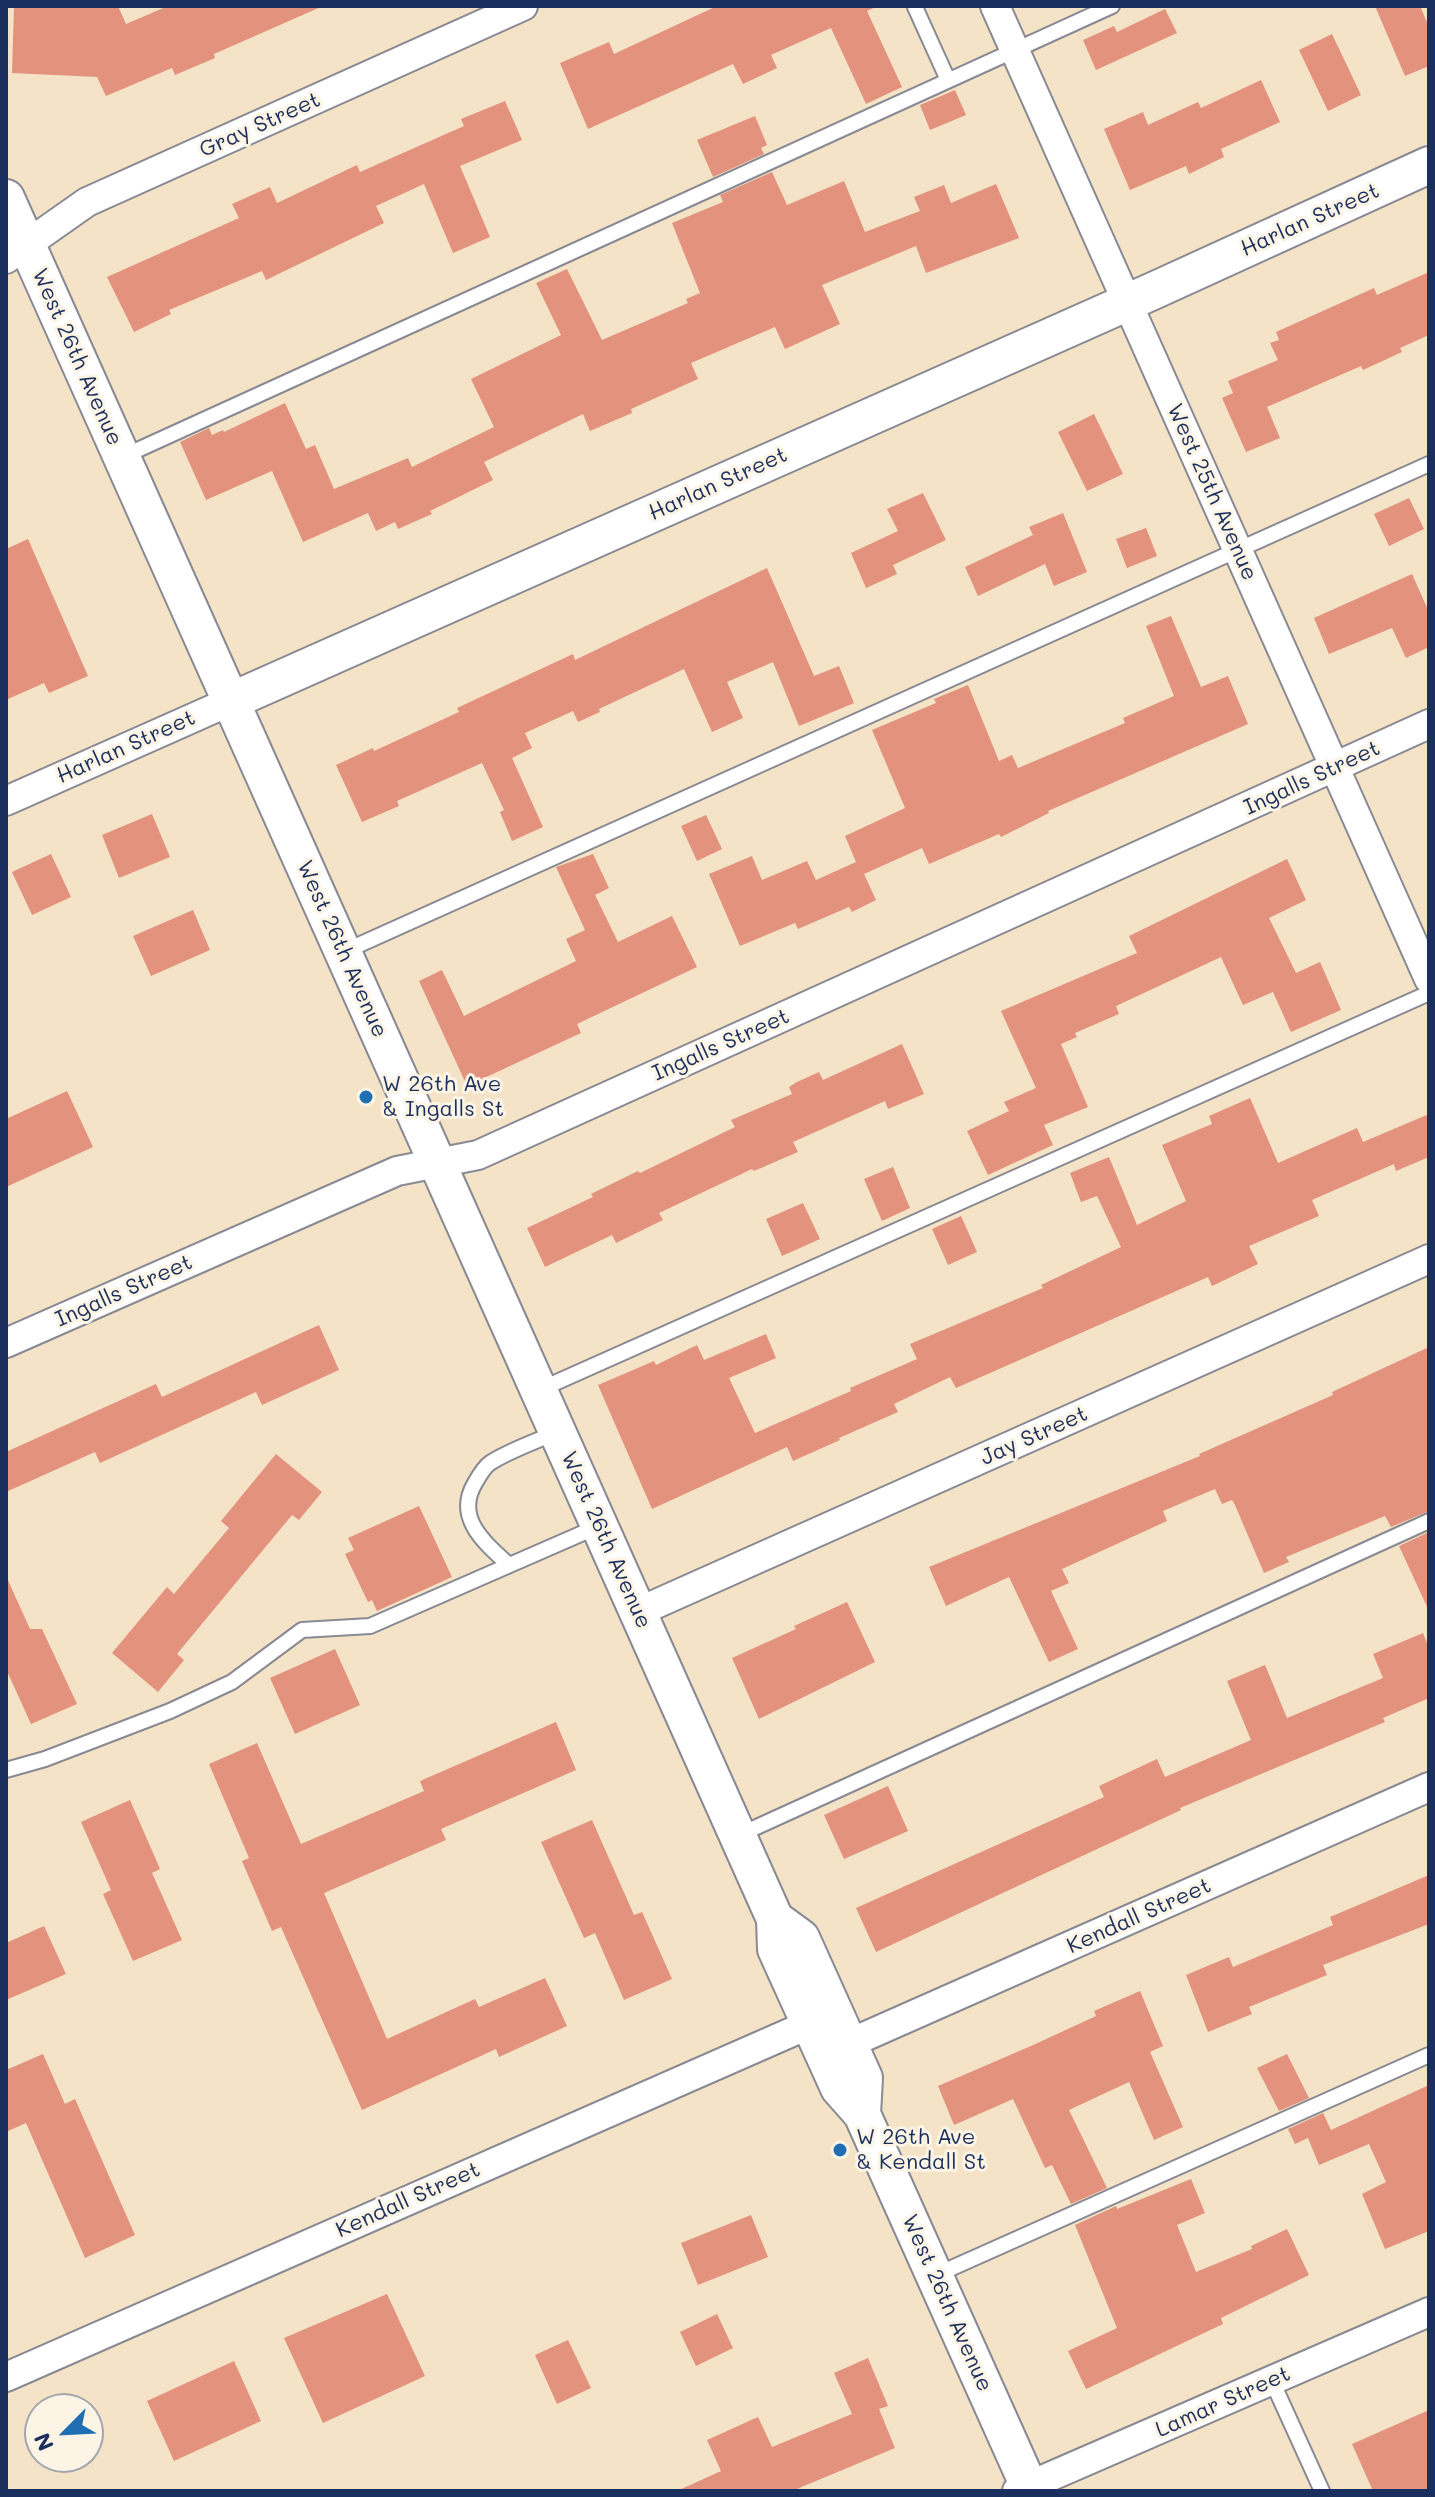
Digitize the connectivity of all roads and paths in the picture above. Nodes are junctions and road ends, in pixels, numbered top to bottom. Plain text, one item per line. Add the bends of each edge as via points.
1 (523, 6) edge
2 (995, 6) edge
3 (1112, 6) edge
4 (915, 7) edge
5 (1015, 50) junction
6 (948, 80) junction
7 (1429, 165) edge
8 (6, 198) edge
9 (16, 251) edge
10 (1127, 302) junction
11 (122, 457) junction
12 (1429, 464) edge
13 (1238, 551) junction
14 (231, 701) junction
15 (1429, 724) edge
16 (1334, 769) junction
17 (6, 801) edge
18 (343, 952) junction
19 (1429, 979) edge
20 (1429, 993) edge
21 (438, 1163) junction
22 (1429, 1259) edge
23 (6, 1343) edge
24 (539, 1390) junction
25 (558, 1431) junction
26 (1429, 1521) edge
27 (600, 1526) junction
28 (509, 1565) junction
29 (638, 1612) junction
30 (6, 1770) edge
31 (1429, 1787) edge
32 (738, 1836) junction
33 (775, 1919) junction
34 (810, 2024) junction
35 (848, 2044) junction
36 (1429, 2055) edge
37 (862, 2114) junction
38 (935, 2276) junction
39 (1429, 2312) edge
40 (6, 2377) edge
41 (1272, 2381) junction
42 (1025, 2489) edge
43 (1322, 2491) edge

1 - 9 street, Gray Street via 87,202
2 - 5 street, West 25th Avenue
3 - 5 lane
4 - 6 lane
5 - 6 lane
5 - 10 street, West 25th Avenue
6 - 11 lane
7 - 10 street, Harlan Street
8 - 9 street, West 26th Avenue
9 - 11 street, West 26th Avenue
10 - 13 street, West 25th Avenue
10 - 14 street, Harlan Street
11 - 14 street, West 26th Avenue
12 - 13 lane
13 - 16 street, West 25th Avenue
13 - 18 lane
14 - 17 street, Harlan Street
14 - 18 street, West 26th Avenue
15 - 16 street, Ingalls Street
16 - 19 street, West 25th Avenue
16 - 21 street, Ingalls Street via 478,1155
18 - 21 street, West 26th Avenue
20 - 24 lane
21 - 23 street, Ingalls Street via 397,1171
21 - 24 street, West 26th Avenue
22 - 29 street, Jay Street
24 - 25 street, West 26th Avenue
25 - 27 street, West 26th Avenue
25 - 28 lane via 487,1464 473,1486 469,1521
26 - 32 lane
27 - 28 lane
27 - 29 street, West 26th Avenue
28 - 30 lane via 370,1626 302,1630 232,1682 170,1711
29 - 32 street, West 26th Avenue
31 - 35 street, Kendall Street
32 - 33 street, West 26th Avenue
33 - 34 street, West 26th Avenue via 776,1949
33 - 35 street, West 26th Avenue via 801,1938
34 - 37 street, West 26th Avenue via 839,2088
34 - 40 street, Kendall Street
35 - 37 street, West 26th Avenue via 864,2078
36 - 38 lane
37 - 38 street, West 26th Avenue
38 - 42 street, West 26th Avenue
39 - 41 street, Lamar Street
41 - 42 street, Lamar Street
41 - 43 lane

